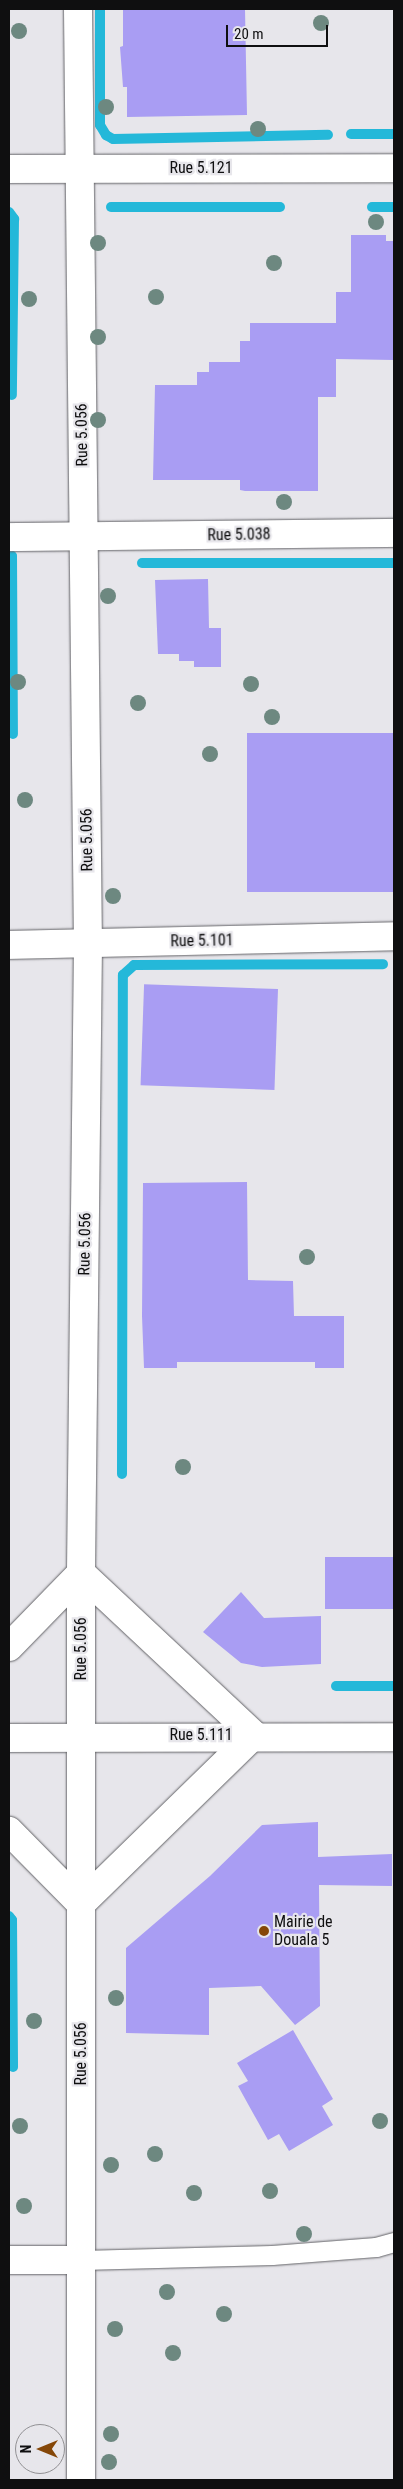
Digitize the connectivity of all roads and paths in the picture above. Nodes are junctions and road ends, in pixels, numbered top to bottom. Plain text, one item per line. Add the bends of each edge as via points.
1 (78, 9) edge
2 (80, 168) junction
3 (394, 168) edge
4 (9, 169) edge
5 (394, 533) edge
6 (9, 537) edge
7 (84, 537) junction
8 (394, 936) edge
9 (9, 944) edge
10 (88, 944) junction
11 (81, 1573) junction
12 (9, 1647) edge
13 (254, 1735) junction
14 (81, 1736) junction
15 (394, 1737) edge
16 (9, 1738) edge
17 (9, 1831) edge
18 (81, 1904) junction
19 (394, 2242) edge
20 (9, 2260) edge
21 (81, 2260) junction
22 (81, 2480) edge

1 - 2 street, Rue 5.056
2 - 3 street, Rue 5.121
2 - 4 street, Rue 5.121
2 - 7 street, Rue 5.056
5 - 7 street, Rue 5.038
6 - 7 street, Rue 5.038
7 - 10 street, Rue 5.056
8 - 10 street, Rue 5.101
9 - 10 street, Rue 5.101
10 - 11 street, Rue 5.056
11 - 12 street
11 - 13 street
11 - 14 street, Rue 5.056
13 - 14 street, Rue 5.111
13 - 15 street, Rue 5.111
13 - 18 street
14 - 16 street, Rue 5.111
14 - 18 street, Rue 5.056
17 - 18 street
18 - 21 street, Rue 5.056
19 - 21 lane via 376,2247 272,2255
20 - 21 street
21 - 22 street, Rue 5.056

